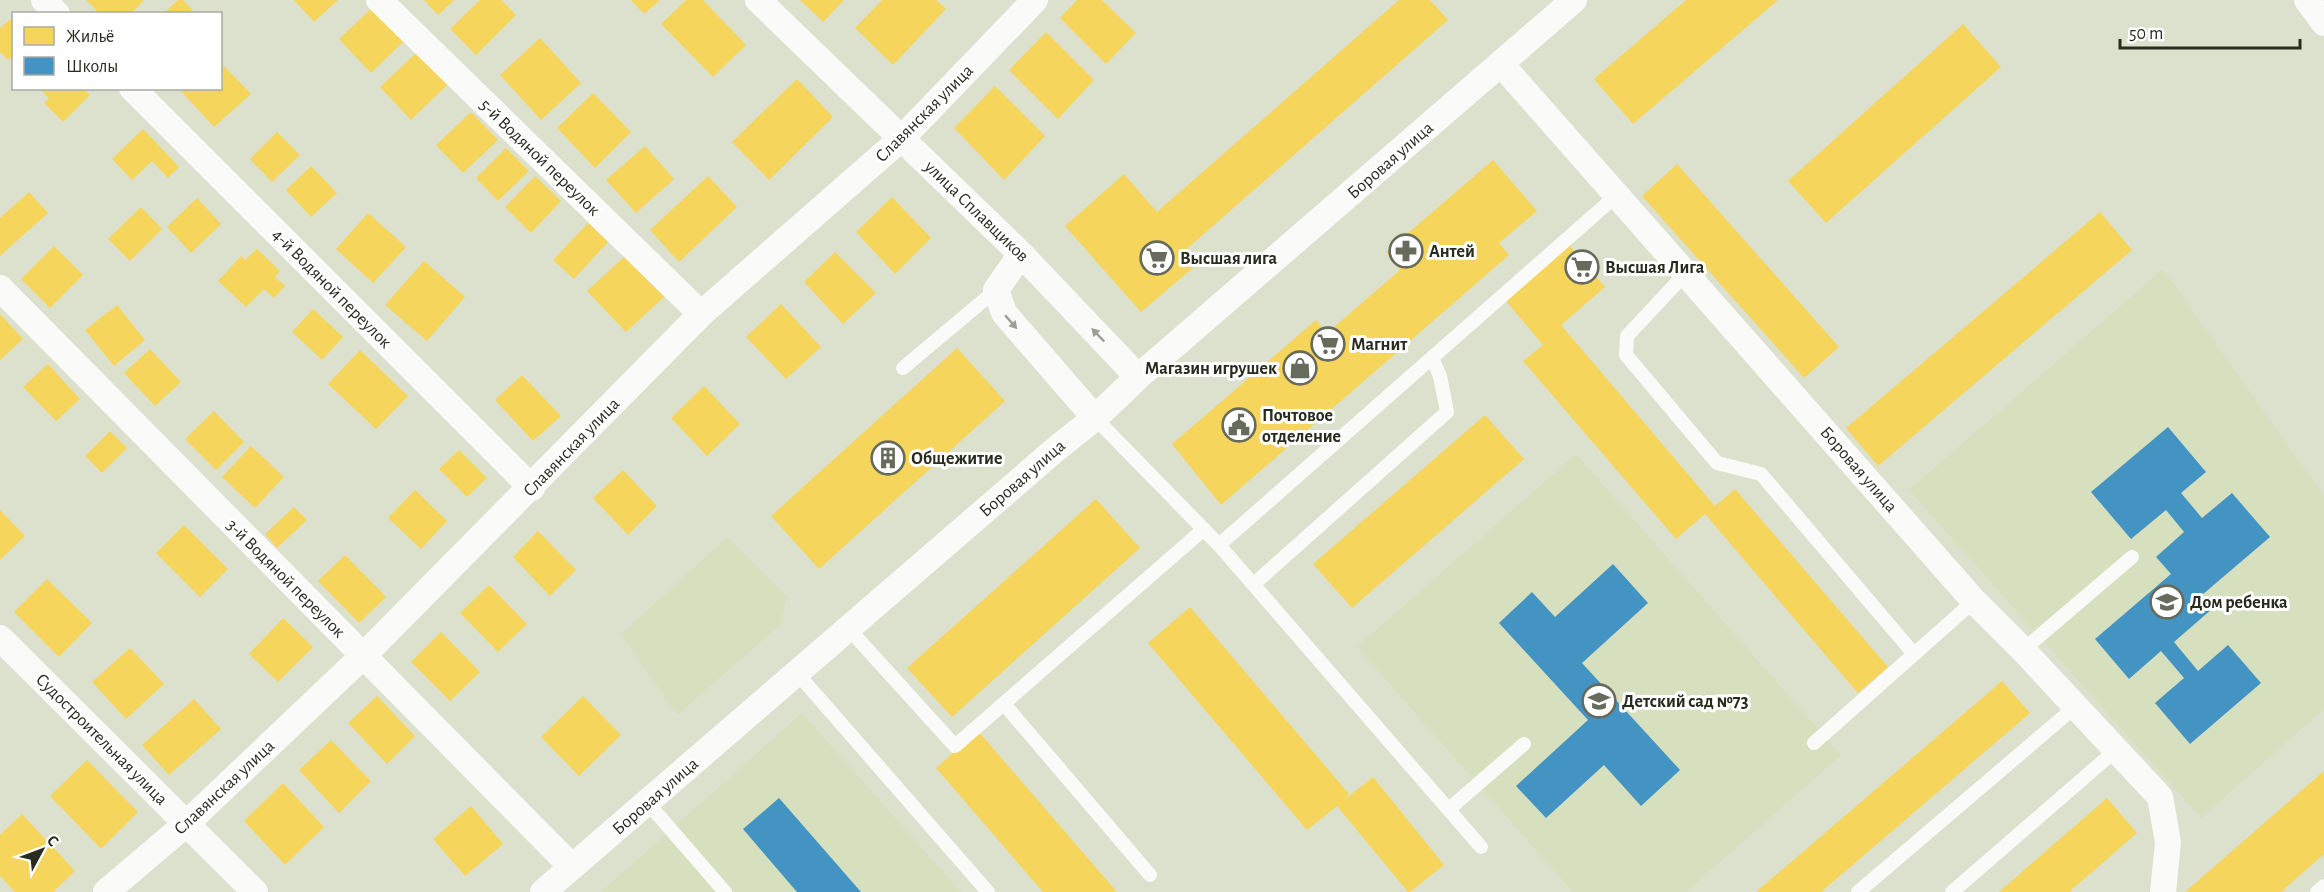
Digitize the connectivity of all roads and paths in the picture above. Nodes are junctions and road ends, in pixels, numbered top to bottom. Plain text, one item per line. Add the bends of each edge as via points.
1 (44, 0) edge
2 (379, 0) edge
3 (758, 0) edge
4 (1035, 0) edge
5 (1574, 0) edge
6 (2307, 0) edge
7 (55, 12) edge
8 (2324, 23) edge
9 (1501, 64) junction
10 (134, 90) edge
11 (902, 138) junction
12 (1617, 195) junction
13 (1021, 254) junction
14 (1686, 273) junction
15 (0, 288) edge
16 (996, 290) junction
17 (701, 314) junction
18 (1432, 358) junction
19 (903, 368) dead end
20 (1138, 377) junction
21 (1095, 418) junction
22 (532, 488) junction
23 (1204, 529) junction
24 (1219, 545) junction
25 (2132, 557) dead end
26 (1254, 584) junction
27 (1974, 601) junction
28 (848, 628) junction
29 (0, 638) edge
30 (2023, 650) junction
31 (1914, 654) junction
32 (363, 656) junction
33 (797, 673) junction
34 (1004, 704) junction
35 (2075, 706) junction
36 (1814, 743) dead end
37 (1524, 744) dead end
38 (2116, 750) junction
39 (647, 802) junction
40 (1449, 809) junction
41 (186, 824) junction
42 (1481, 847) dead end
43 (572, 867) junction
44 (1150, 875) dead end
45 (2324, 886) edge
46 (105, 892) edge
47 (255, 892) edge
48 (543, 892) edge
49 (725, 892) edge
50 (988, 892) edge
51 (1858, 892) edge
52 (1952, 892) edge
53 (2163, 892) edge
54 (2317, 892) edge

1 - 7 street
2 - 17 street, 5-й Водяной переулок
3 - 11 street, улица Сплавщиков
4 - 11 street, Славянская улица
5 - 9 street, Боровая улица
6 - 8 street
9 - 12 street, Боровая улица
9 - 20 street, Боровая улица
10 - 22 street, 4-й Водяной переулок
11 - 13 street, улица Сплавщиков
11 - 17 street, Славянская улица
12 - 14 street, Боровая улица
12 - 18 lane
13 - 16 street
20 -> 13 street, улица Сплавщиков
14 - 27 street, Боровая улица
14 - 31 lane via 1627,336 1626,355 1717,463 1761,474
15 - 32 street, 3-й Водяной переулок
16 - 19 lane
16 -> 21 street via 1004,313
17 - 22 street, Славянская улица
18 - 24 lane
18 - 26 lane via 1447,412
20 - 21 street, Боровая улица
21 - 23 lane
21 - 28 street, Боровая улица
22 - 32 street, Славянская улица
23 - 24 lane
23 - 34 lane
24 - 26 lane
25 - 30 lane
26 - 40 lane
27 - 30 street, Боровая улица
27 - 31 lane
28 - 33 street, Боровая улица
28 - 34 lane via 955,746
29 - 41 street, Судостроительная улица
30 - 35 street, Боровая улица
31 - 36 lane
32 - 41 street, Славянская улица
32 - 43 street, 3-й Водяной переулок
33 - 39 street, Боровая улица
33 - 50 lane
34 - 44 lane
35 - 38 street, Боровая улица
35 - 51 lane
37 - 40 lane
38 - 52 lane
38 - 53 street, Боровая улица via 2160,797 2168,842
39 - 43 street, Боровая улица
39 - 49 lane
40 - 42 lane
41 - 46 street, Славянская улица
41 - 47 street, Судостроительная улица
43 - 48 street, Боровая улица
45 - 54 lane

